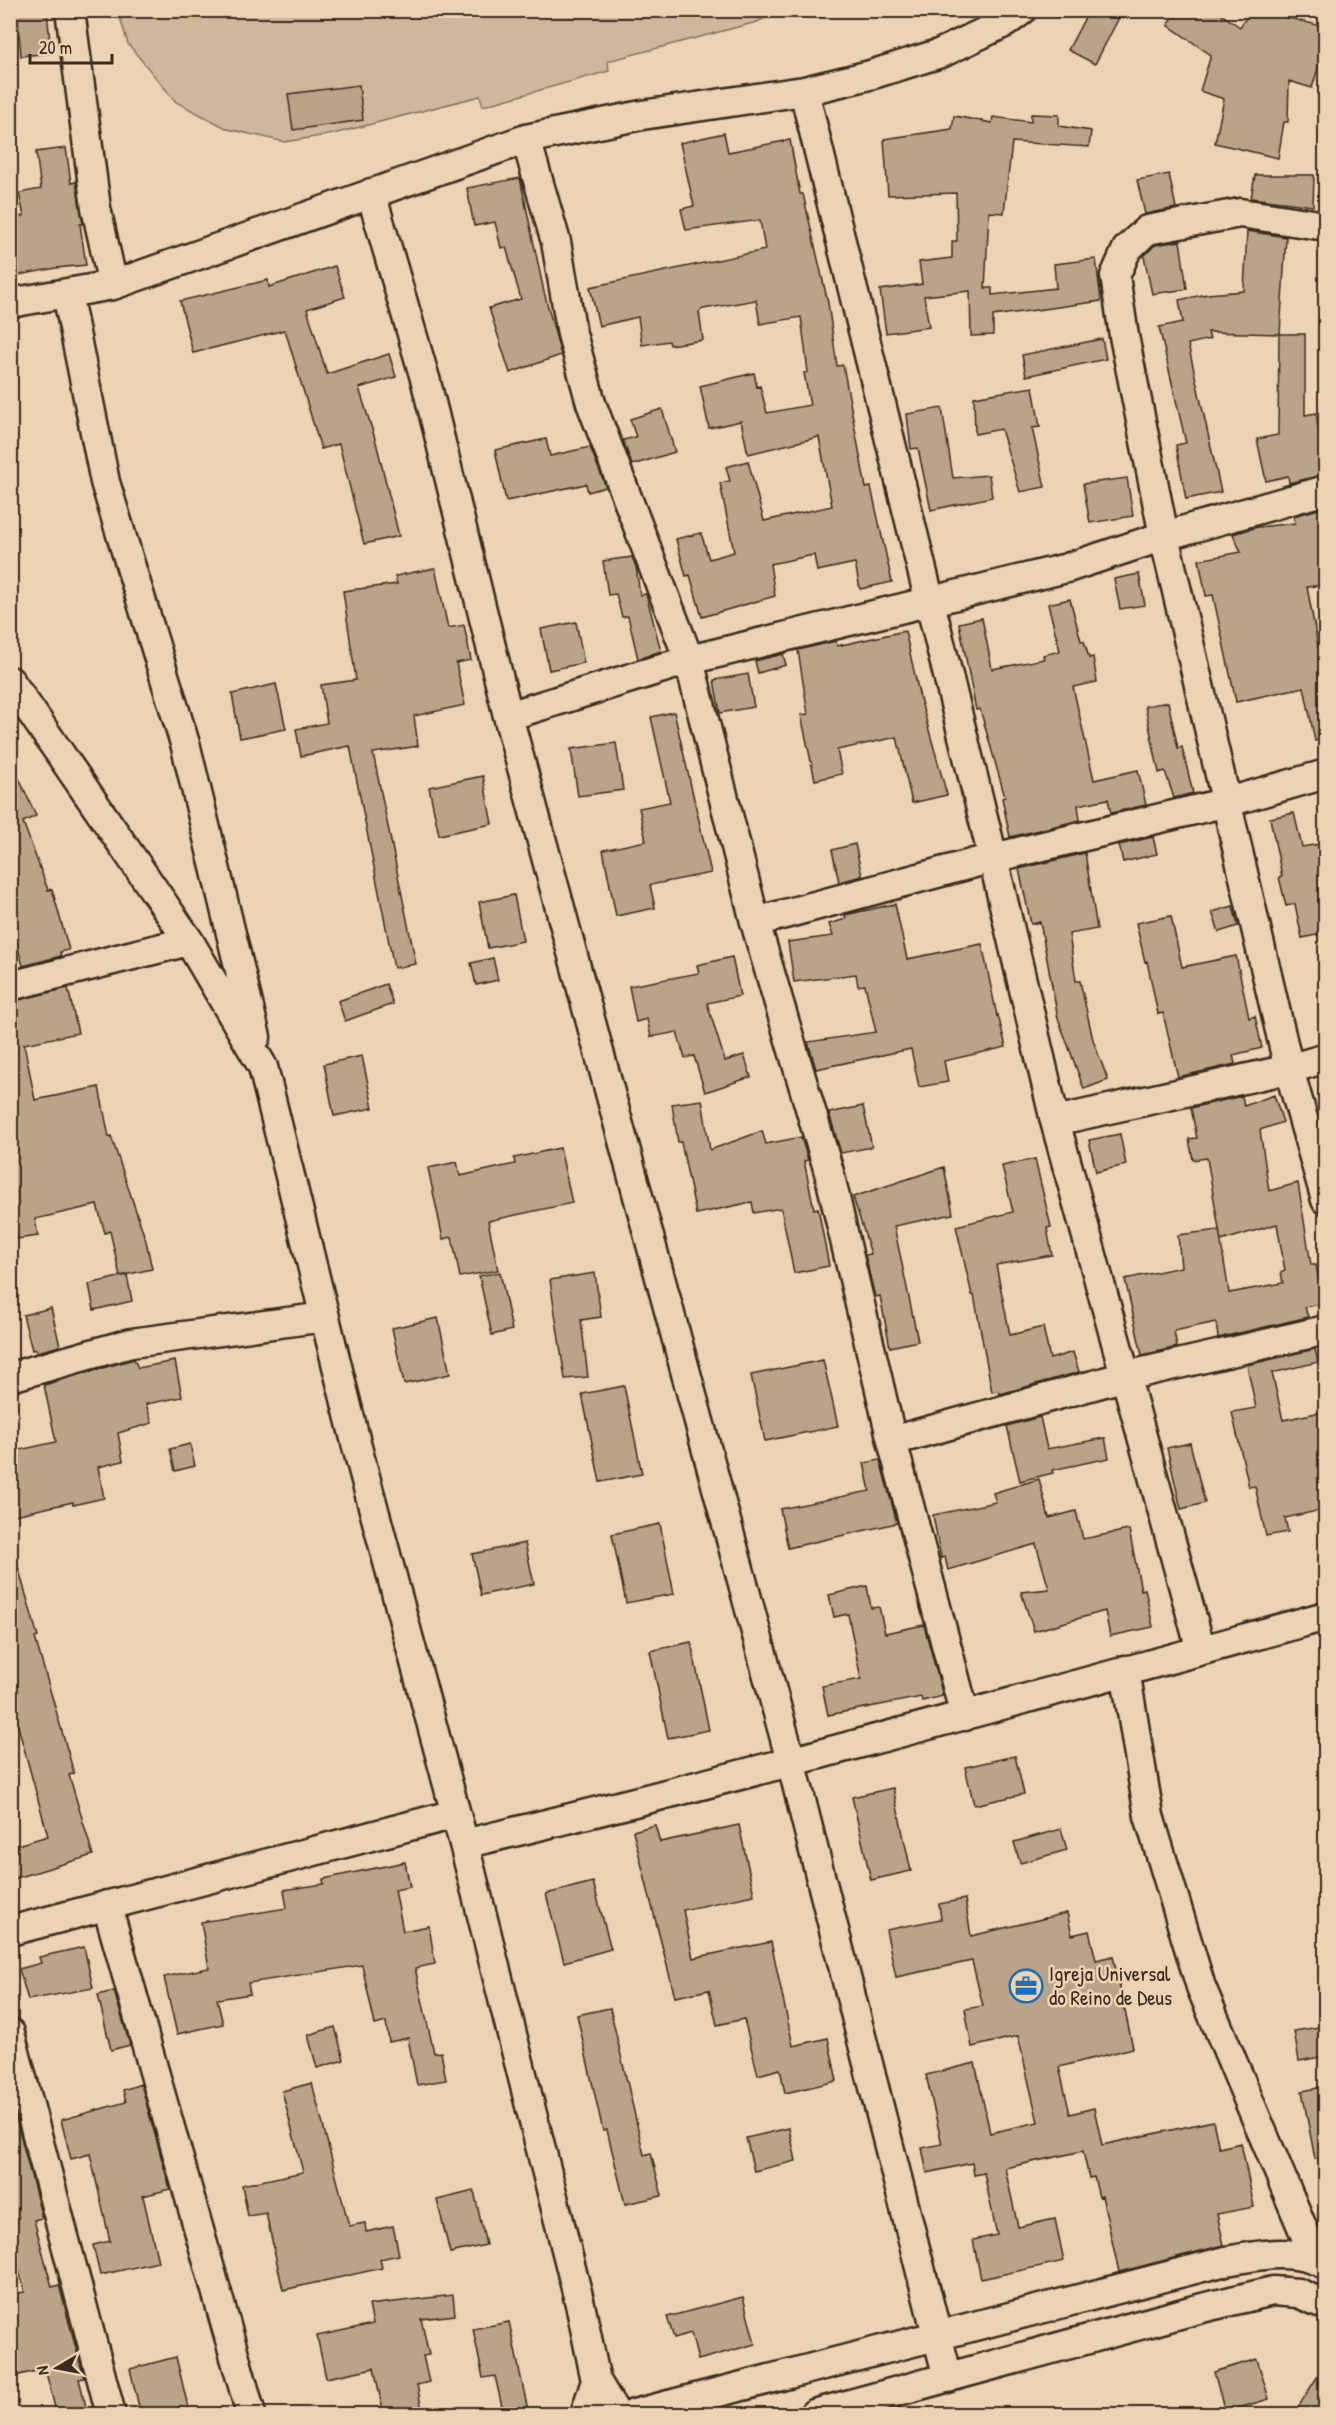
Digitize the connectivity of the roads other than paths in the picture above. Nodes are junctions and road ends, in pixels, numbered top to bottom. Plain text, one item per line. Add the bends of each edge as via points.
1 (70, 10) edge
2 (1023, 10) edge
3 (804, 91) junction
4 (526, 139) junction
5 (371, 193) junction
6 (1326, 226) edge
7 (113, 285) junction
8 (67, 292) junction
9 (10, 303) edge
10 (1326, 490) edge
11 (1164, 536) junction
12 (929, 600) junction
13 (689, 660) junction
14 (10, 681) edge
15 (508, 716) junction
16 (1326, 774) edge
17 (1228, 802) junction
18 (993, 858) junction
19 (755, 922) junction
20 (189, 941) junction
21 (10, 986) edge
22 (1326, 1058) edge
23 (263, 1067) junction
24 (1289, 1069) junction
25 (1055, 1121) junction
26 (1326, 1200) edge
27 (325, 1317) junction
28 (1326, 1330) edge
29 (10, 1377) edge
30 (1125, 1377) junction
31 (892, 1441) junction
32 (1326, 1616) edge
33 (1200, 1650) junction
34 (1125, 1670) junction
35 (964, 1716) junction
36 (791, 1761) junction
37 (455, 1814) junction
38 (464, 1844) junction
39 (107, 1905) junction
40 (10, 1931) edge
41 (10, 2033) edge
42 (1321, 2263) edge
43 (1150, 2280) junction
44 (1326, 2305) edge
45 (1159, 2320) junction
46 (939, 2335) junction
47 (948, 2378) junction
48 (596, 2381) junction
49 (111, 2415) edge
50 (251, 2415) edge
51 (585, 2415) edge
52 (616, 2415) edge
53 (634, 2415) edge
54 (814, 2415) edge

1 - 7 street via 96,208
2 - 3 street via 941,53
3 - 4 street
3 - 12 street
4 - 5 street
4 - 13 street via 556,242 572,334 591,403
5 - 7 street
5 - 15 street via 426,382
6 - 11 street via 1240,213 1147,230 1127,249 1115,276
7 - 8 street
8 - 9 street
8 - 23 street via 105,482 186,747
10 - 11 street
11 - 12 street via 1067,568
11 - 17 street
12 - 13 street
12 - 18 street
13 - 15 street
13 - 19 street
14 - 20 street
15 - 36 street
16 - 17 street
17 - 18 street
17 - 24 street
18 - 19 street
18 - 25 street
19 - 31 street via 829,1172
20 - 21 street
20 - 23 street
22 - 24 street
23 - 27 street
24 - 25 street
24 - 26 street
25 - 30 street
27 - 29 street via 131,1343
27 - 37 street
28 - 30 street
30 - 31 street
30 - 33 street
31 - 35 street
32 - 33 street
33 - 34 street
34 - 35 street
34 - 42 street via 1149,1816 1202,1987
35 - 36 street
36 - 38 street
36 - 46 street
37 - 38 street
37 - 39 street
38 - 48 street
39 - 40 street
39 - 50 street
41 - 49 street
42 - 43 street via 1282,2252 1226,2260
43 - 45 street
43 - 46 street
44 - 45 street via 1298,2292 1273,2291
45 - 47 street
46 - 47 street
46 - 53 street
47 - 54 street
48 - 51 street
48 - 52 street

